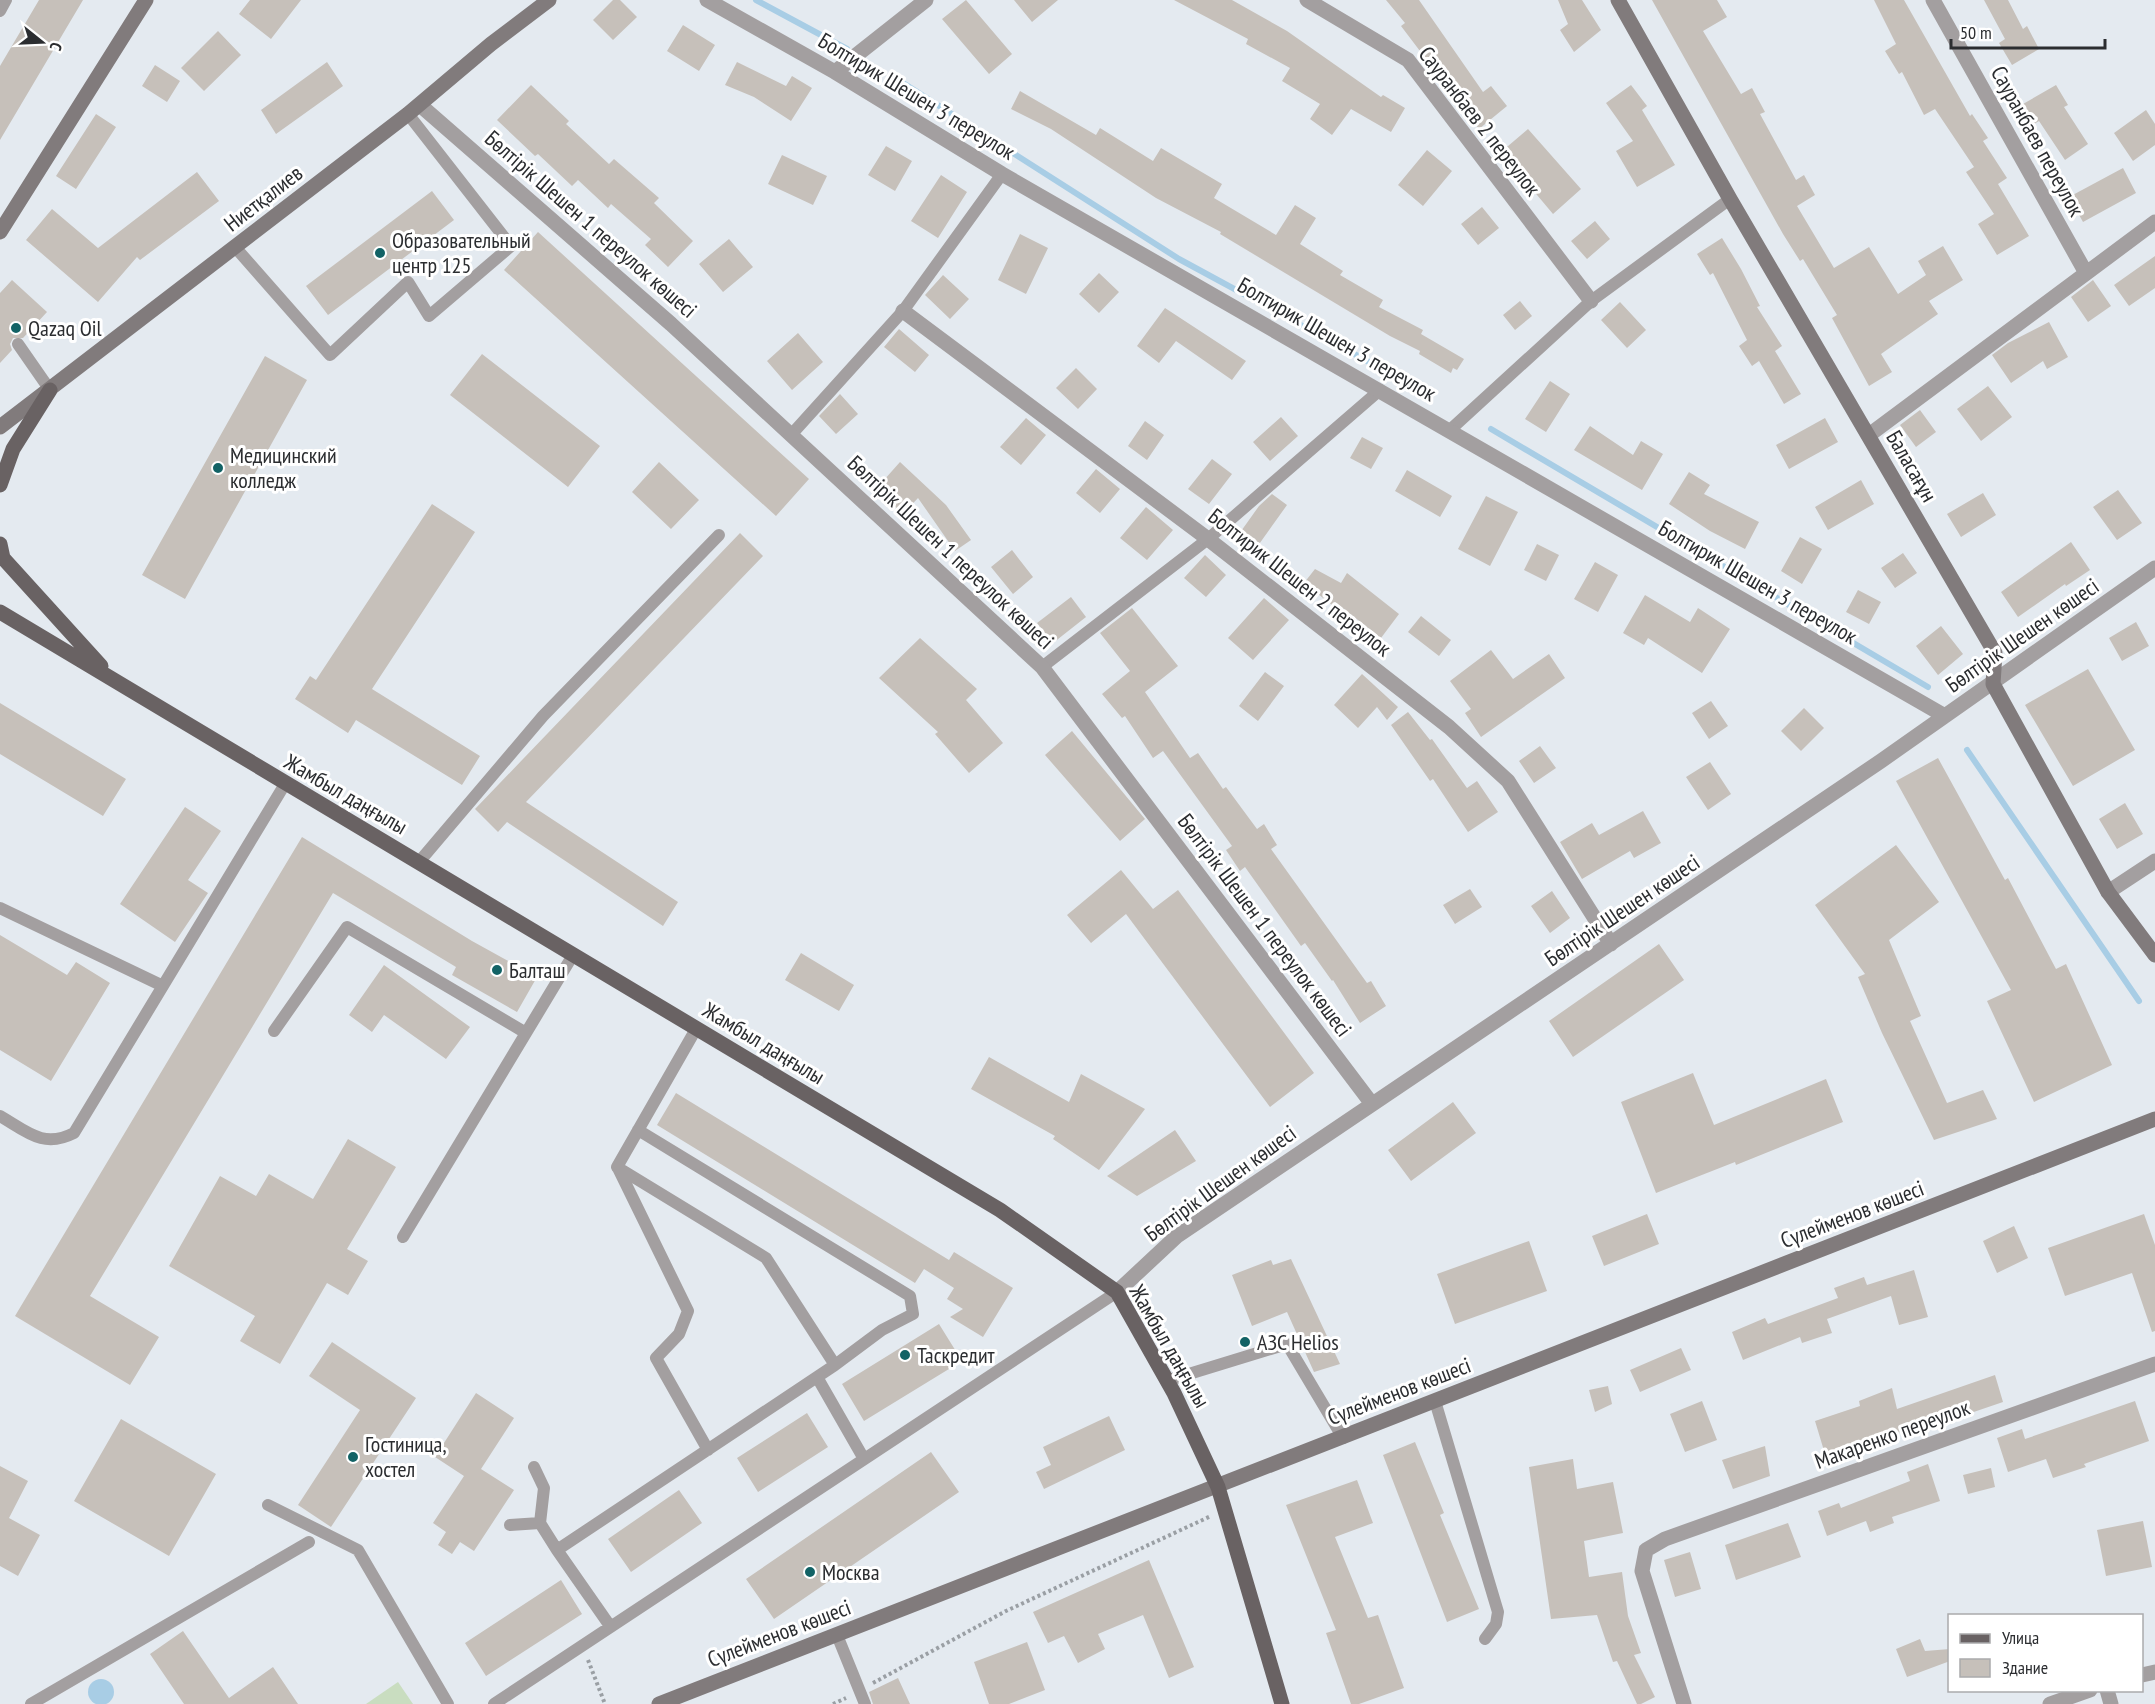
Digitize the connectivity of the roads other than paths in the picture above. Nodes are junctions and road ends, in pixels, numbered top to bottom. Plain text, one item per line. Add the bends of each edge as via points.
1 (6, 0) edge
2 (146, 0) edge
3 (549, 0) edge
4 (707, 0) edge
5 (926, 0) edge
6 (1307, 0) edge
7 (1618, 0) edge
8 (1933, 0) edge
9 (0, 11) edge
10 (836, 72) junction
11 (414, 110) junction
12 (1002, 174) junction
13 (1730, 199) junction
14 (2155, 222) edge
15 (0, 232) edge
16 (235, 247) junction
17 (2086, 273) junction
18 (1591, 301) junction
19 (903, 311) junction
20 (18, 344) dead end
21 (50, 390) junction
22 (1380, 390) junction
23 (0, 426) edge
24 (1450, 430) junction
25 (791, 435) junction
26 (1869, 435) junction
27 (0, 485) edge
28 (719, 535) dead end
29 (1208, 539) junction
30 (0, 544) edge
31 (2155, 568) edge
32 (0, 612) edge
33 (1042, 667) junction
34 (115, 682) junction
35 (1993, 684) junction
36 (1945, 716) junction
37 (285, 784) junction
38 (2155, 861) edge
39 (419, 862) junction
40 (2108, 892) junction
41 (0, 908) edge
42 (1611, 944) junction
43 (573, 955) junction
44 (2155, 955) edge
45 (163, 986) junction
46 (696, 1029) junction
47 (274, 1031) dead end
48 (526, 1033) junction
49 (1372, 1104) junction
50 (0, 1116) edge
51 (2155, 1119) edge
52 (638, 1130) junction
53 (617, 1167) junction
54 (403, 1237) dead end
55 (1117, 1292) junction
56 (2155, 1364) edge
57 (835, 1365) junction
58 (817, 1377) junction
59 (1166, 1381) junction
60 (1435, 1401) junction
61 (1343, 1438) junction
62 (708, 1450) junction
63 (864, 1459) junction
64 (534, 1467) dead end
65 (1218, 1487) junction
66 (267, 1504) dead end
67 (540, 1523) junction
68 (510, 1525) dead end
69 (309, 1542) dead end
70 (557, 1550) junction
71 (610, 1626) junction
72 (837, 1635) junction
73 (1485, 1639) dead end
74 (2084, 1692) edge
75 (862, 1703) edge
76 (31, 1704) edge
77 (448, 1704) edge
78 (494, 1704) edge
79 (659, 1704) edge
80 (1282, 1704) edge
81 (1684, 1704) edge
82 (2050, 1704) edge

1 - 9 lane
2 - 15 street
3 - 11 street, Ниетқалиев
4 - 10 street, Болтирик Шешен 3 переулок
5 - 10 street
6 - 18 street, Сауранбаев 2 переулок via 1408,60
7 - 13 street, Баласағұн
8 - 17 street, Сауранбаев переулок
10 - 12 street, Болтирик Шешен 3 переулок
11 - 16 street, Ниетқалиев
11 - 16 lane via 511,246 429,316 408,282 330,355
11 - 25 street, Бөлтірік Шешен 1 переулок көшесі via 671,324
12 - 19 lane
12 - 22 street, Болтирик Шешен 3 переулок
13 - 18 lane
13 - 26 street, Баласағұн
14 - 17 street
16 - 21 street, Ниетқалиев
17 - 26 street
18 - 24 lane
19 - 25 lane
19 - 29 street, Болтирик Шешен 2 переулок
20 - 21 lane
21 - 23 street, Ниетқалиев
21 - 27 main road via 13,449
22 - 24 street, Болтирик Шешен 3 переулок
22 - 29 lane
24 - 36 street, Болтирик Шешен 3 переулок
25 - 33 street, Бөлтірік Шешен 1 переулок көшесі
26 - 35 street, Баласағұн via 1995,653
28 - 39 lane via 543,716
29 - 33 lane
29 - 42 street, Болтирик Шешен 2 переулок via 1449,727 1508,781
30 - 34 main road via 3,558
31 - 35 street, Бөлтірік Шешен көшесі
32 - 34 main road, Жамбыл даңғылы
33 - 49 street, Бөлтірік Шешен 1 переулок көшесі
34 - 37 main road, Жамбыл даңғылы
35 - 36 street, Бөлтірік Шешен көшесі
35 - 40 street
36 - 42 street, Бөлтірік Шешен көшесі
37 - 39 main road, Жамбыл даңғылы
37 - 45 lane
38 - 40 street
39 - 43 main road, Жамбыл даңғылы
40 - 44 street
41 - 45 lane
42 - 49 street, Бөлтірік Шешен көшесі
43 - 46 main road, Жамбыл даңғылы
43 - 48 lane
45 - 50 lane via 74,1133 52,1141 41,1139
46 - 52 lane
46 - 55 main road, Жамбыл даңғылы via 1000,1210
47 - 48 lane via 347,927
48 - 54 lane
49 - 55 street, Бөлтірік Шешен көшесі via 1177,1236
51 - 60 street, Сүлейменов көшесі
52 - 53 lane
52 - 57 lane via 910,1296 913,1314 882,1330
53 - 57 lane via 766,1258
53 - 62 lane via 688,1311 679,1334 656,1358
55 - 59 main road, Жамбыл даңғылы
55 - 63 lane
56 - 81 street, Макаренко переулок via 1665,1539 1646,1550 1642,1571
57 - 58 lane
58 - 62 lane
58 - 63 lane
59 - 61 lane via 1287,1344
59 - 65 main road, Жамбыл даңғылы
60 - 61 street, Сүлейменов көшесі
60 - 73 lane via 1498,1612 1496,1624
61 - 65 street, Сүлейменов көшесі
62 - 70 lane
63 - 71 lane
64 - 67 lane via 544,1488
65 - 72 street, Сүлейменов көшесі
65 - 80 main road, Жамбыл даңғылы
66 - 77 lane via 358,1550
67 - 68 lane
67 - 70 lane
69 - 76 lane
70 - 71 lane
71 - 78 lane
72 - 75 lane
72 - 79 street, Сүлейменов көшесі
74 - 82 street

